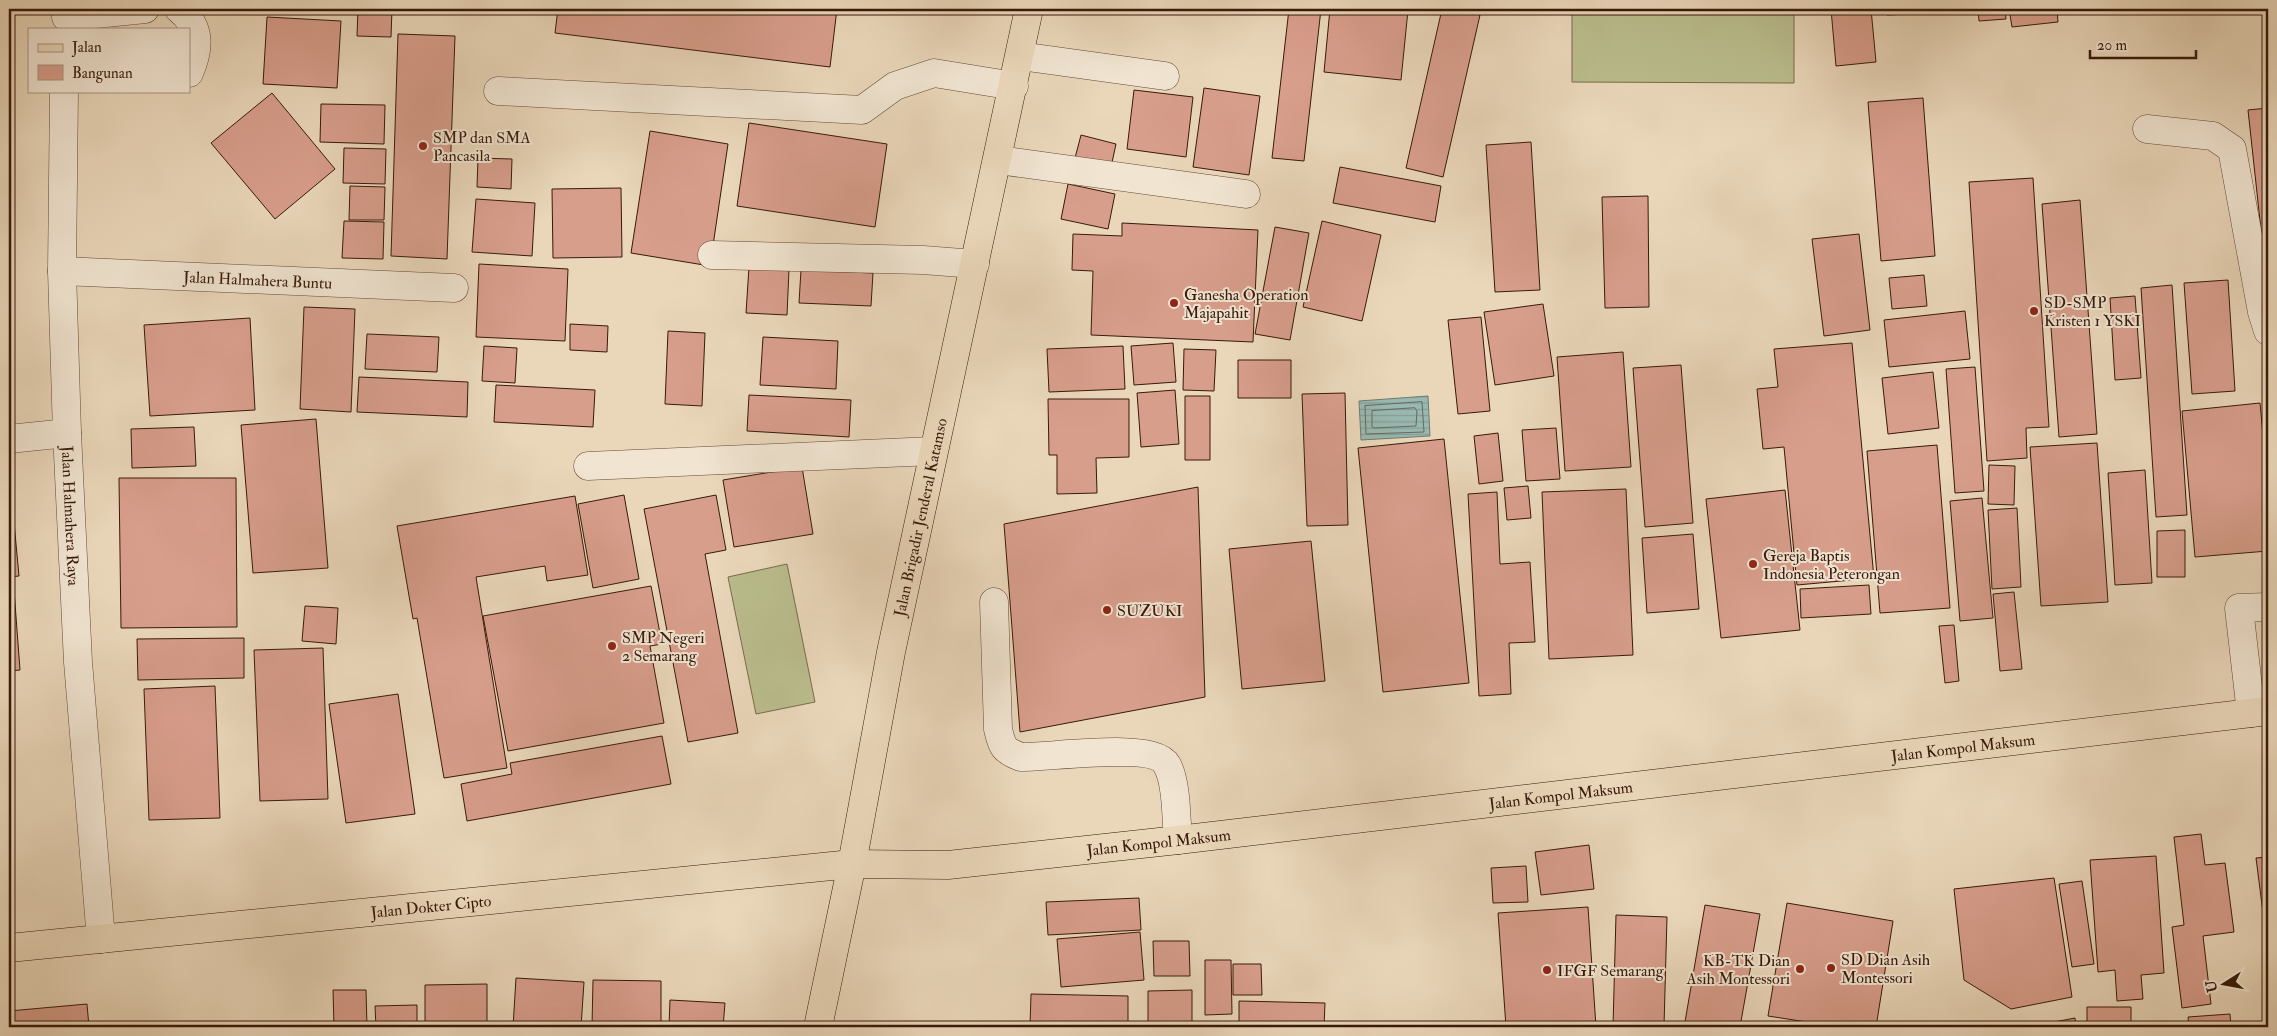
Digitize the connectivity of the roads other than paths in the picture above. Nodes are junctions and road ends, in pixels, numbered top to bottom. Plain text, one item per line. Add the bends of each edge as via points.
1 (145, 9) edge
2 (179, 9) edge
3 (1029, 9) edge
4 (66, 18) edge
5 (1020, 56) junction
6 (190, 70) edge
7 (1165, 76) dead end
8 (1014, 86) junction
9 (498, 90) dead end
10 (64, 92) edge
11 (2147, 129) dead end
12 (998, 160) junction
13 (1246, 194) dead end
14 (712, 256) dead end
15 (975, 264) junction
16 (62, 271) junction
17 (454, 288) dead end
18 (2268, 331) edge
19 (67, 433) junction
20 (9, 439) edge
21 (934, 451) junction
22 (588, 466) dead end
23 (994, 602) dead end
24 (2268, 607) edge
25 (2260, 712) edge
26 (1178, 840) junction
27 (852, 864) junction
28 (101, 939) junction
29 (9, 948) edge
30 (818, 1027) edge

1 - 4 street
2 - 6 street via 191,18 198,48
3 - 5 main road, Jalan Brigadir Jenderal Katamso
5 - 7 street
5 - 8 main road, Jalan Brigadir Jenderal Katamso
8 - 9 street via 934,73 895,86 862,110
8 - 12 main road, Jalan Brigadir Jenderal Katamso
10 - 16 street, Jalan Halmahera Raya
11 - 18 street via 2213,136 2232,149
12 - 13 street
12 - 15 main road, Jalan Brigadir Jenderal Katamso
14 - 15 street
15 - 21 main road, Jalan Brigadir Jenderal Katamso
16 - 17 street, Jalan Halmahera Buntu
16 - 19 street, Jalan Halmahera Raya
19 - 20 street
19 - 28 street, Jalan Halmahera Raya via 78,662
21 - 22 street
21 - 27 main road, Jalan Brigadir Jenderal Katamso via 891,652
23 - 26 street via 998,729 1002,745 1021,757 1115,752 1154,755 1166,764 1175,798
24 - 25 street via 2239,608
25 - 26 main road, Jalan Kompol Maksum
26 - 27 main road, Jalan Kompol Maksum via 948,865
27 - 28 main road, Jalan Dokter Cipto
27 - 30 main road, Jalan Brigadir Jenderal Katamso
28 - 29 main road, Jalan Dokter Cipto

